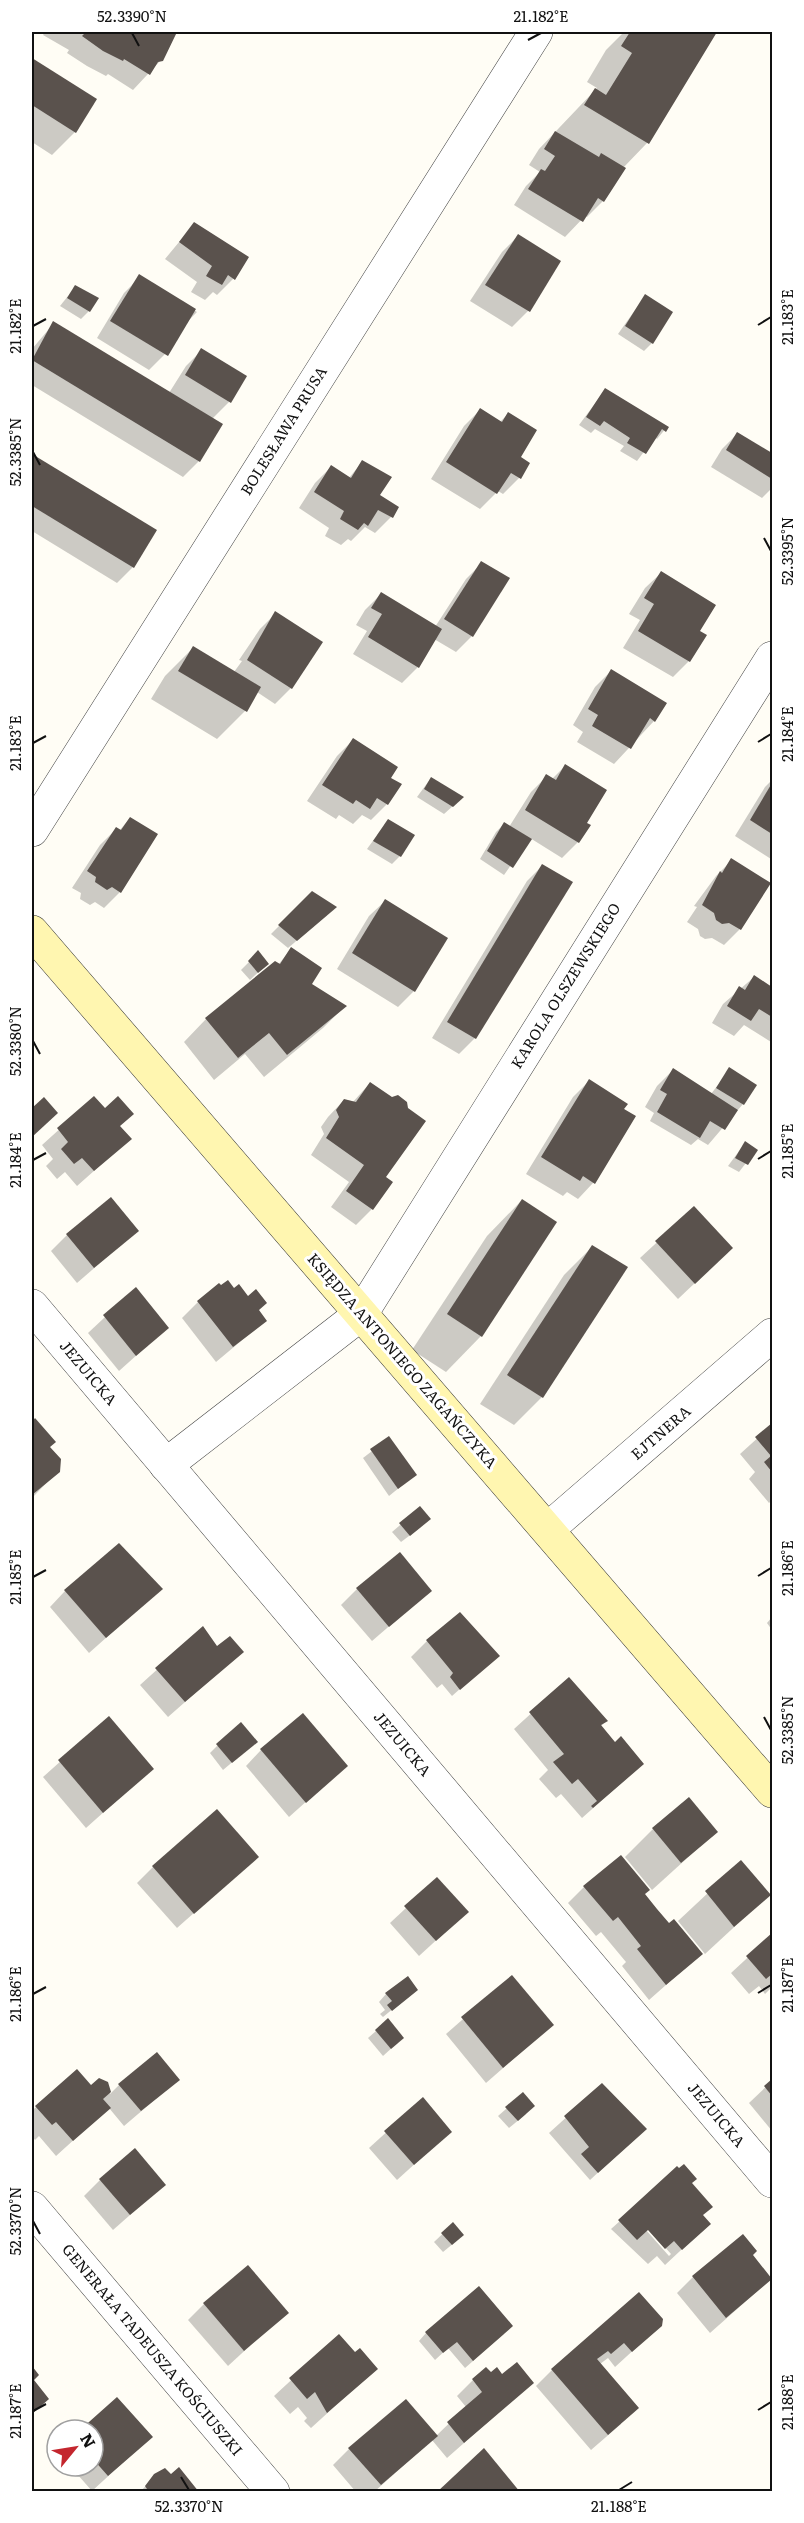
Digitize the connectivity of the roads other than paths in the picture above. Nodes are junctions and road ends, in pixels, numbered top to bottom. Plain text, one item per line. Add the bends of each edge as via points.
1 (536, 32) edge
2 (772, 658) edge
3 (32, 830) edge
4 (32, 932) edge
5 (32, 1306) edge
6 (361, 1314) junction
7 (772, 1335) edge
8 (166, 1465) junction
9 (548, 1529) junction
10 (772, 1791) edge
11 (772, 2181) edge
12 (32, 2208) edge
13 (273, 2492) edge

1 - 3 street, BOLESŁAWA PRUSA
2 - 6 street, KAROLA OLSZEWSKIEGO
4 - 6 street, KSIĘDZA ANTONIEGO ZAGAŃCZYKA
5 - 8 street, JEZUICKA
6 - 8 street
6 - 9 street, KSIĘDZA ANTONIEGO ZAGAŃCZYKA
7 - 9 street, EJTNERA
8 - 11 street, JEZUICKA
9 - 10 street, KSIĘDZA ANTONIEGO ZAGAŃCZYKA
12 - 13 street, GENERAŁA TADEUSZA KOŚCIUSZKI

